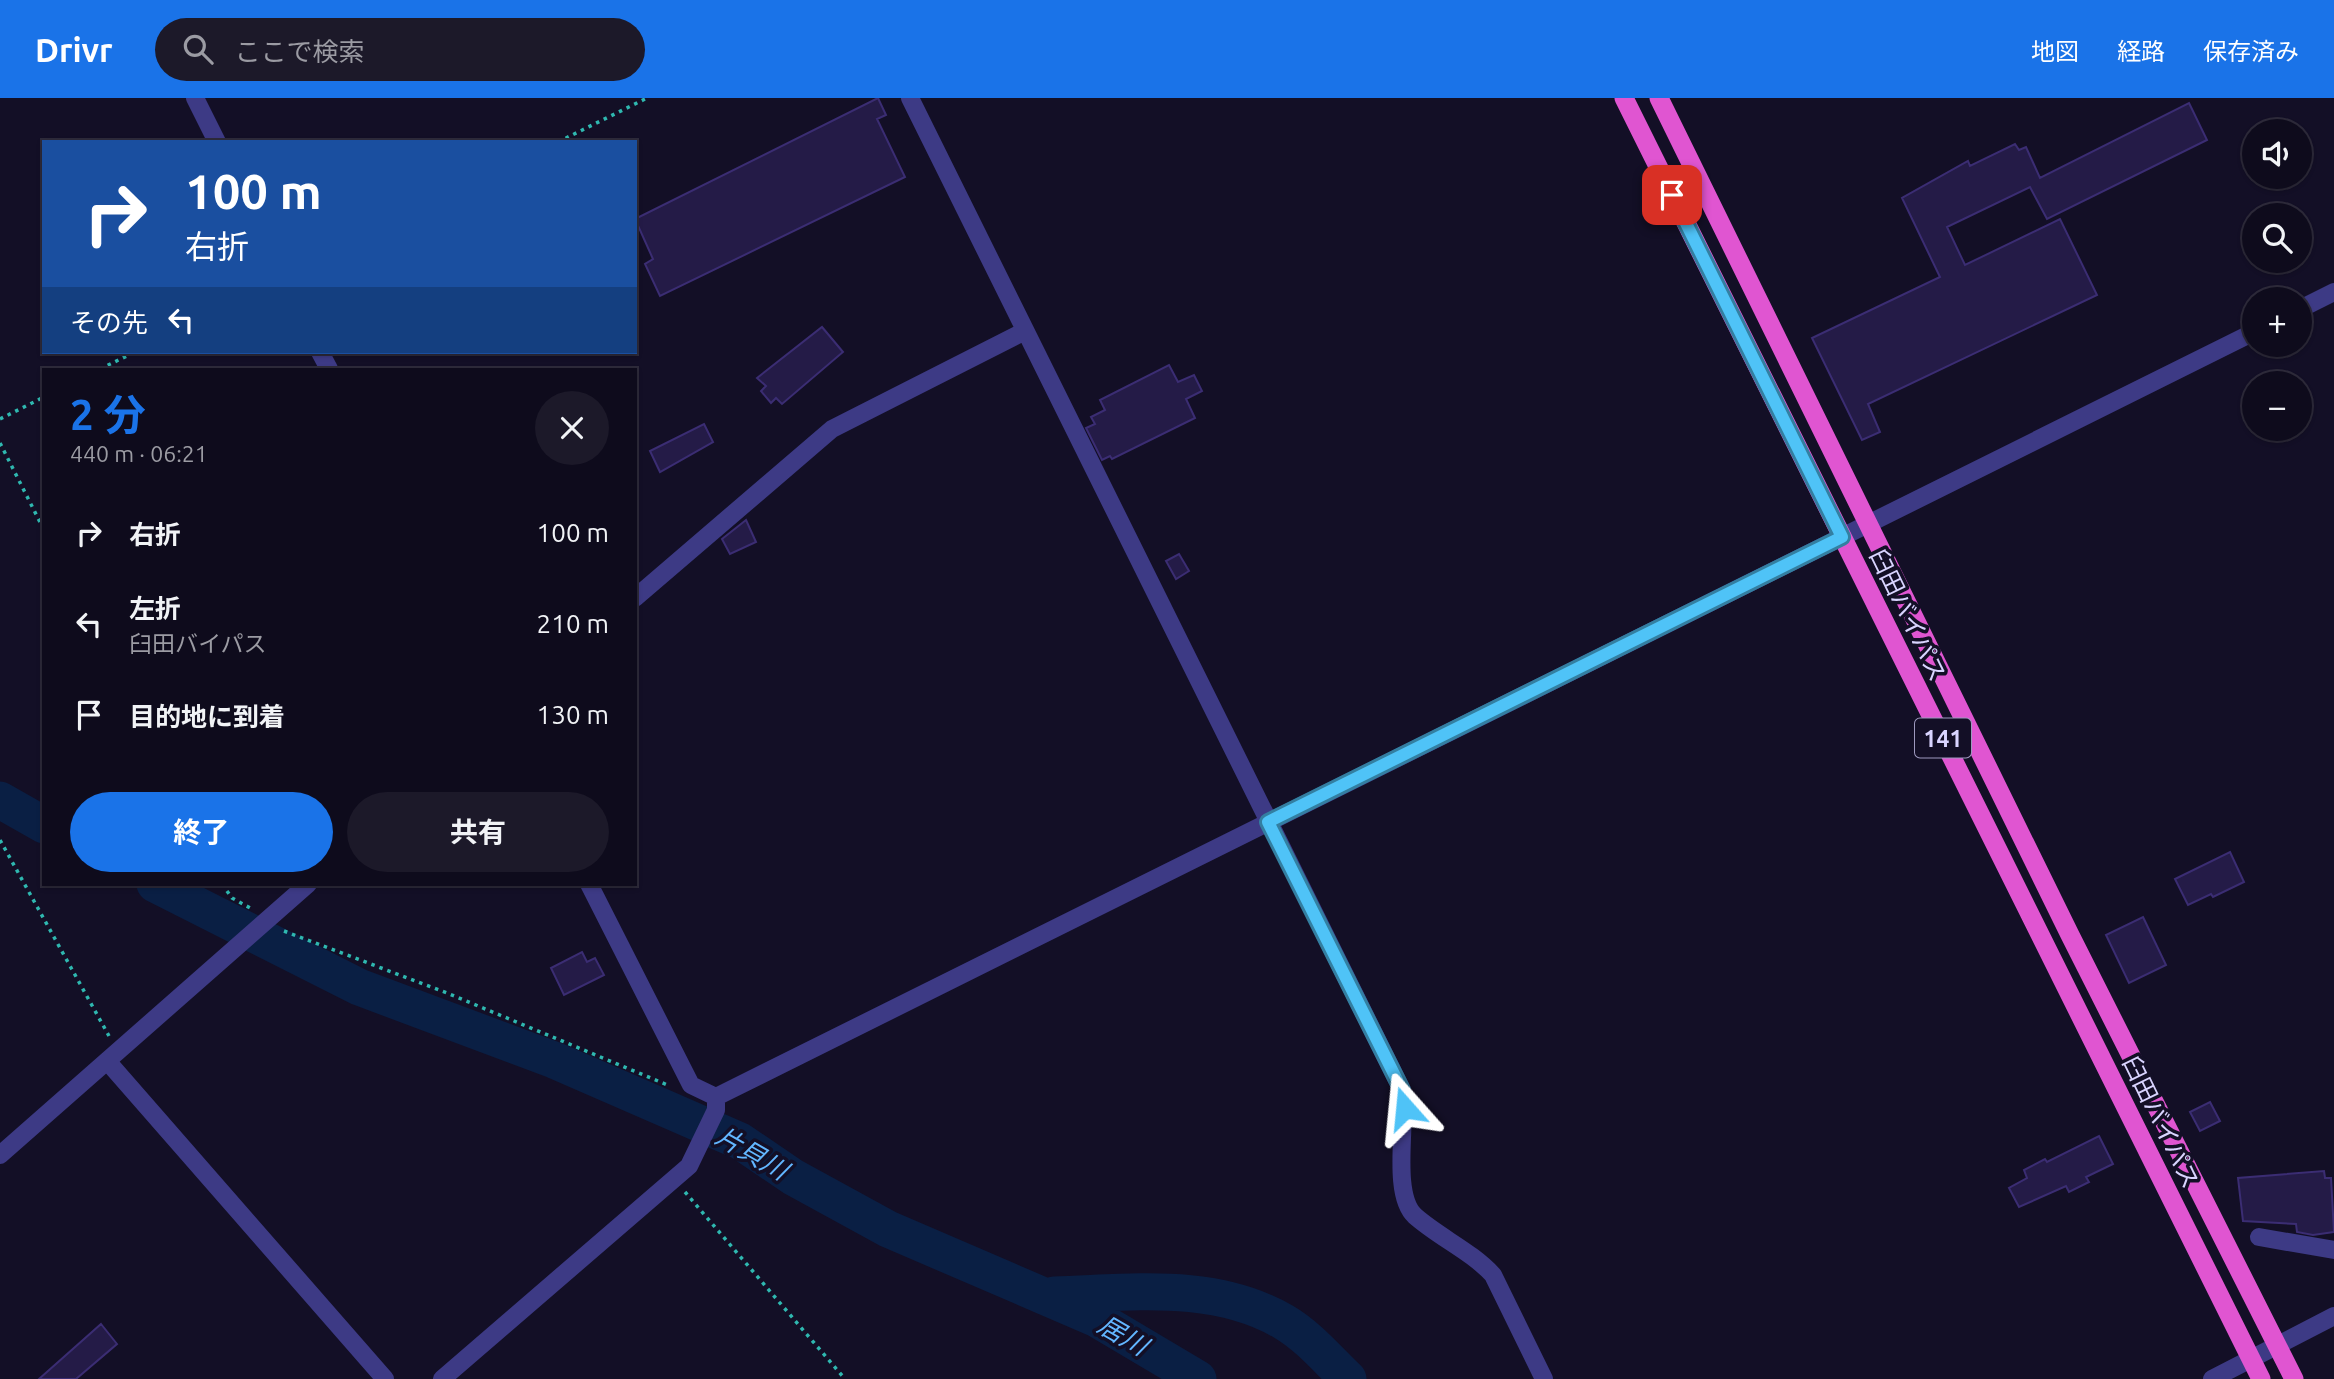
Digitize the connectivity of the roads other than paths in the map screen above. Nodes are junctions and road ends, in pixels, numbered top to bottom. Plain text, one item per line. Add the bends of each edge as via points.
1 (195, 98) edge
2 (910, 98) edge
3 (1624, 98) edge
4 (1659, 98) edge
5 (216, 140) edge
6 (2334, 292) edge
7 (2312, 303) edge
8 (1025, 331) junction
9 (2242, 338) edge
10 (1868, 525) junction
11 (1842, 537) junction
12 (637, 596) edge
13 (1268, 822) junction
14 (306, 886) edge
15 (590, 886) edge
16 (113, 1057) junction
17 (716, 1103) junction
18 (0, 1155) edge
19 (2259, 1237) dead end
20 (2334, 1250) edge
21 (2334, 1316) edge
22 (2277, 1344) junction
23 (2252, 1359) junction
24 (385, 1379) edge
25 (442, 1379) edge
26 (1544, 1379) edge
27 (2212, 1379) edge
28 (2261, 1379) edge
29 (2294, 1379) edge

1 - 5 street
2 - 8 street
3 - 11 highway, 臼田バイパス / 141
4 - 10 highway, 臼田バイパス / 141
6 - 7 street
8 - 12 street via 832,429
8 - 13 street
9 - 10 street
10 - 11 street
10 - 22 highway, 臼田バイパス / 141
11 - 13 street
11 - 23 highway, 臼田バイパス / 141
13 - 17 street
13 - 26 street via 1402,1090 1402,1177 1412,1214 1493,1275
14 - 16 street
15 - 17 street via 691,1084
16 - 18 street
16 - 24 street
17 - 25 street via 694,1160 675,1180
19 - 20 street
21 - 22 street
22 - 23 street
22 - 29 highway, 臼田バイパス / 141
23 - 27 street
23 - 28 highway, 臼田バイパス / 141

